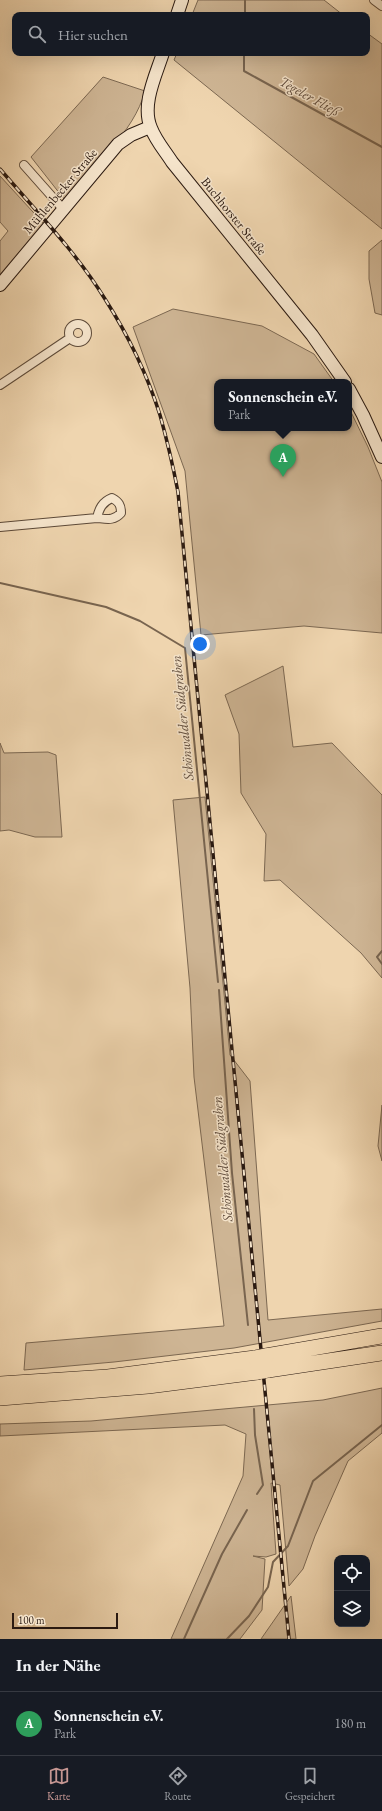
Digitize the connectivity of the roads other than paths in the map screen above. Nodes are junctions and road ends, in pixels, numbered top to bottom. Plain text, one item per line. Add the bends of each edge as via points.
1 (182, 0) edge
2 (374, 0) edge
3 (382, 6) edge
4 (178, 12) edge
5 (162, 56) edge
6 (150, 127) junction
7 (24, 165) dead end
8 (63, 209) junction
9 (0, 285) edge
10 (70, 338) dead end
11 (343, 379) edge
12 (0, 385) edge
13 (352, 395) edge
14 (382, 458) edge
15 (97, 518) dead end
16 (0, 527) edge
17 (382, 1336) edge
18 (382, 1353) edge
19 (261, 1364) junction
20 (0, 1384) edge
21 (0, 1398) edge

1 - 4 main road
2 - 3 street
5 - 6 main road, Buchhorster Straße via 149,100
6 - 8 main road, Mühlenbecker Straße via 118,144
6 - 11 main road, Buchhorster Straße via 172,162 312,335
7 - 8 street
8 - 9 main road, Mühlenbecker Straße
10 - 12 street
13 - 14 main road
15 - 16 street
17 - 19 highway
18 - 19 highway
19 - 20 highway
19 - 21 highway via 148,1386

